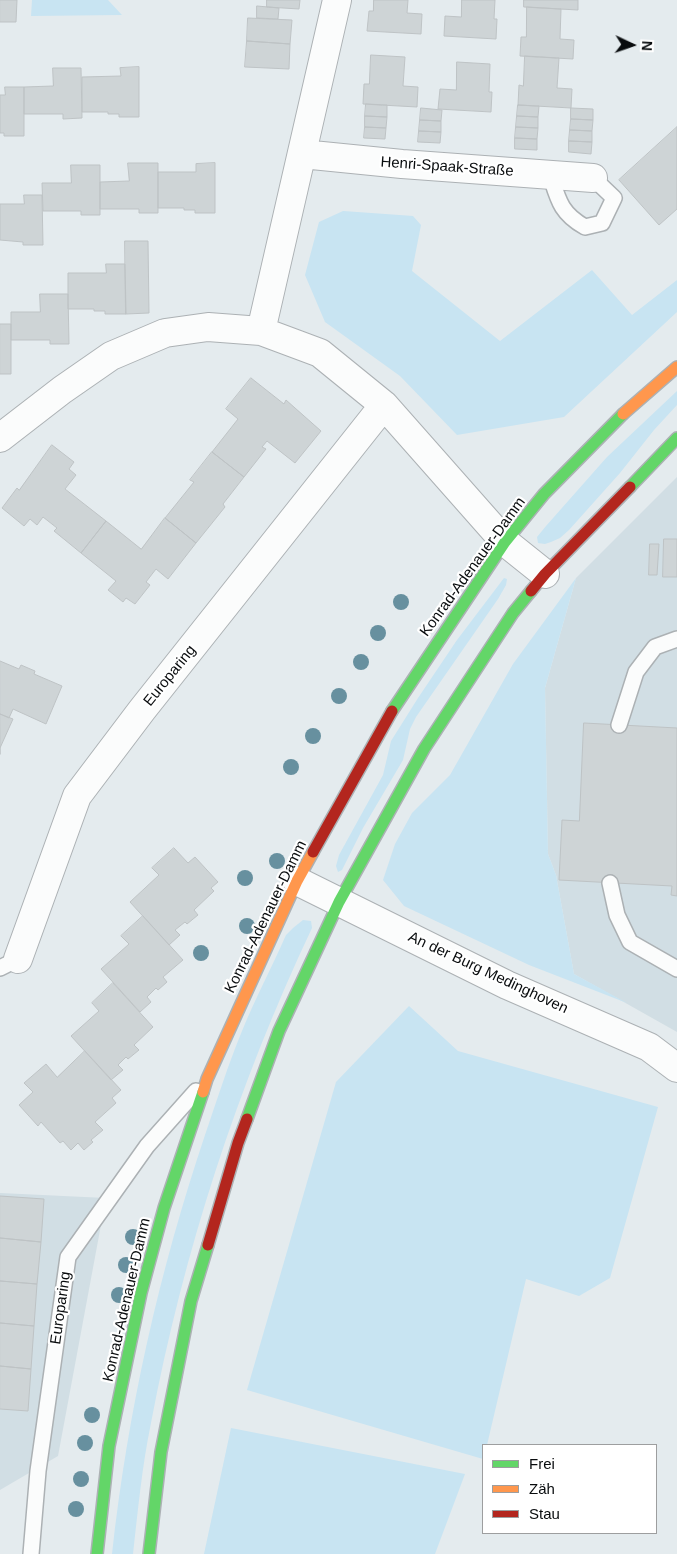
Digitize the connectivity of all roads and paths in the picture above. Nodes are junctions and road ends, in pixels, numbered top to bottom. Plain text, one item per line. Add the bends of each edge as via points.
1 (337, 0) edge
2 (302, 154) junction
3 (550, 174) junction
4 (593, 178) joint
5 (261, 330) junction
6 (677, 367) edge
7 (384, 405) junction
8 (0, 438) edge
9 (677, 438) edge
10 (506, 542) junction
11 (544, 574) junction
12 (677, 639) edge
13 (619, 725) dead end
14 (297, 881) junction
15 (610, 883) dead end
16 (339, 902) junction
17 (9, 964) edge
18 (677, 969) edge
19 (677, 1068) edge
20 (207, 1079) junction
21 (31, 1554) edge
22 (97, 1554) edge
23 (148, 1554) edge

1 - 2 street
2 - 3 street, Henri-Spaak-Straße
2 - 5 street
3 - 4 street, Henri-Spaak-Straße
3 - 4 lane via 558,201 571,219 585,226 602,222 614,198
5 - 7 street via 320,353
5 - 8 street via 208,327 165,333 111,356
6 - 10 main road, Konrad-Adenauer-Damm via 633,404 544,494
7 - 10 street
7 - 17 street, Europaring via 77,796
9 - 11 main road
10 - 11 street
10 - 14 main road, Konrad-Adenauer-Damm via 398,700
11 - 16 main road via 513,613 424,749
12 - 13 lane via 655,647 636,672
14 - 16 street, An der Burg Medinghoven
14 - 20 main road, Konrad-Adenauer-Damm
15 - 18 lane via 617,915 630,942
16 - 19 street, An der Burg Medinghoven via 507,985 648,1047
16 - 23 main road via 280,1031 238,1143 191,1301 161,1452
20 - 21 lane, Europaring via 147,1146 68,1257 38,1471
20 - 22 main road, Konrad-Adenauer-Damm via 164,1208 141,1293 109,1446

